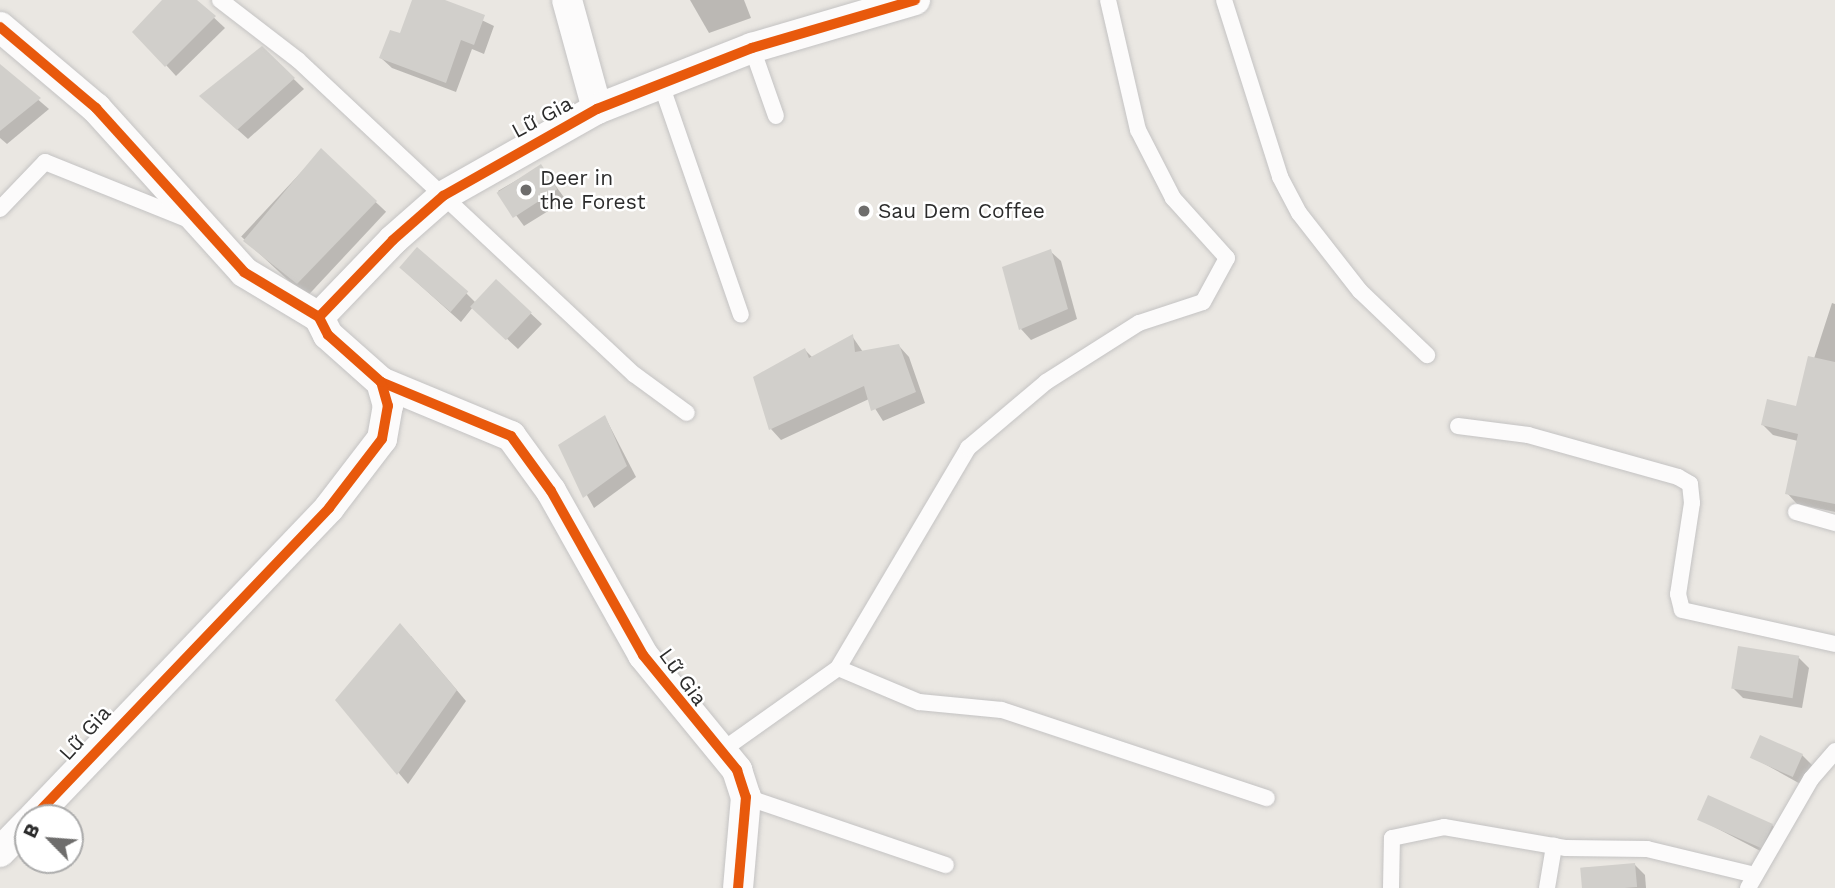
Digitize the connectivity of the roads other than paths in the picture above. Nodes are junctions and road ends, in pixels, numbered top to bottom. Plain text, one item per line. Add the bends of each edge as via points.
1 (220, 0) edge
2 (567, 0) edge
3 (915, 0) edge
4 (1108, 0) edge
5 (1224, 0) edge
6 (0, 27) edge
7 (752, 48) junction
8 (660, 84) junction
9 (597, 109) junction
10 (776, 116) dead end
11 (443, 196) junction
12 (0, 209) edge
13 (200, 223) junction
14 (741, 315) dead end
15 (319, 317) junction
16 (1427, 355) dead end
17 (381, 382) junction
18 (687, 413) dead end
19 (1458, 426) dead end
20 (1796, 512) dead end
21 (1835, 523) edge
22 (1835, 644) edge
23 (838, 668) junction
24 (724, 750) junction
25 (1835, 751) edge
26 (746, 797) junction
27 (1266, 798) dead end
28 (46, 804) edge
29 (14, 838) edge
30 (1554, 846) junction
31 (0, 852) edge
32 (946, 865) dead end
33 (1751, 881) edge
34 (738, 888) edge
35 (1391, 888) edge
36 (1547, 888) edge

1 - 11 lane via 299,60
2 - 9 street
3 - 7 street, Lữ Gia
4 - 23 lane via 1138,130 1173,198 1227,258 1203,302 1139,323 1046,382 968,448
5 - 16 lane via 1280,177 1299,213 1360,291
6 - 13 street via 96,108
7 - 8 street, Lữ Gia
7 - 10 lane
8 - 9 street, Lữ Gia
8 - 14 lane
9 - 11 street, Lữ Gia
11 - 15 street, Lữ Gia
11 - 18 lane via 635,374
12 - 13 lane via 45,162
13 - 15 street via 244,272
15 - 17 street, Lữ Gia via 328,335
17 - 24 street, Lữ Gia via 511,436 551,491 643,655 695,726
17 - 28 street, Lữ Gia via 387,423 366,463
19 - 22 lane via 1528,435 1678,477 1690,484 1692,503 1678,594 1682,610
20 - 21 lane
23 - 24 lane
23 - 27 lane via 919,702 1002,710
24 - 26 street, Lữ Gia
25 - 33 lane
26 - 32 lane
26 - 34 street
29 - 31 street
30 - 33 lane via 1647,849
30 - 35 lane via 1444,827 1392,838
30 - 36 lane

